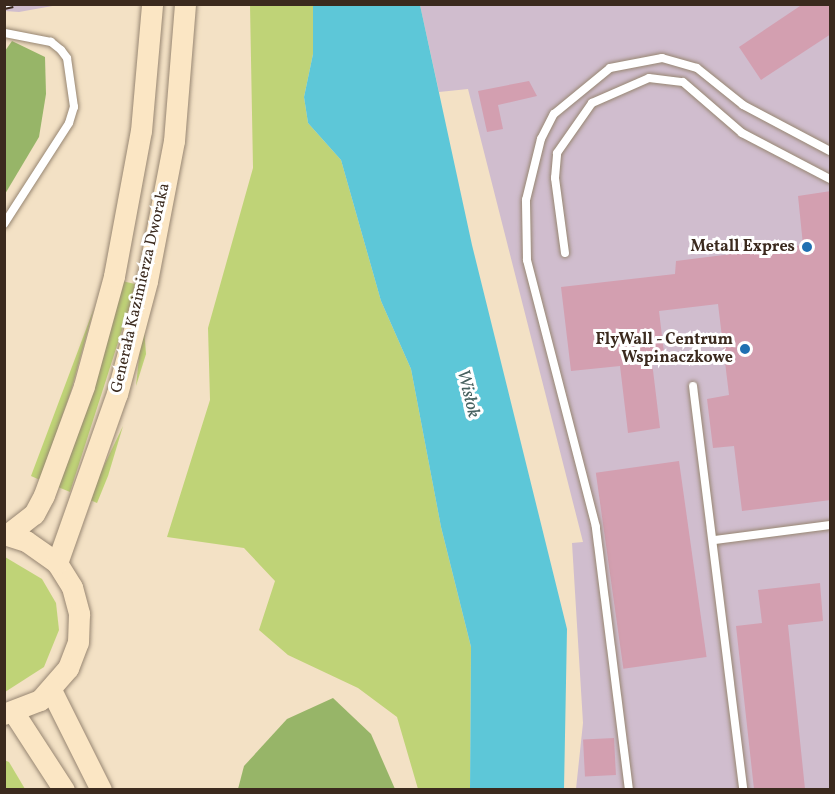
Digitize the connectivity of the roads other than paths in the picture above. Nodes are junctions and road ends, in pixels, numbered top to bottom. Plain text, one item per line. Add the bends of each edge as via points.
1 (152, 4) edge
2 (185, 4) edge
3 (5, 33) edge
4 (831, 151) edge
5 (831, 179) edge
6 (4, 224) edge
7 (565, 253) dead end
8 (693, 386) dead end
9 (831, 525) edge
10 (6, 534) edge
11 (715, 540) junction
12 (57, 564) junction
13 (51, 690) junction
14 (9, 714) edge
15 (64, 789) edge
16 (101, 789) edge
17 (629, 789) edge
18 (744, 789) edge

1 - 10 main road, Generała Kazimierza Dworaka via 141,131 114,276 84,386 34,514
2 - 12 main road, Generała Kazimierza Dworaka via 174,141 147,281 117,394
3 - 6 lane via 51,42 61,50 67,58 74,107 69,123
4 - 17 lane via 743,105 697,68 662,58 610,68 554,114 541,139 526,201 527,260 596,527
5 - 7 lane via 742,133 683,82 649,78 592,103 557,153 555,178
8 - 11 lane
9 - 11 lane
10 - 12 main road
11 - 18 lane
12 - 13 main road via 72,587 78,633 68,668
13 - 14 main road
13 - 16 main road
14 - 15 main road

